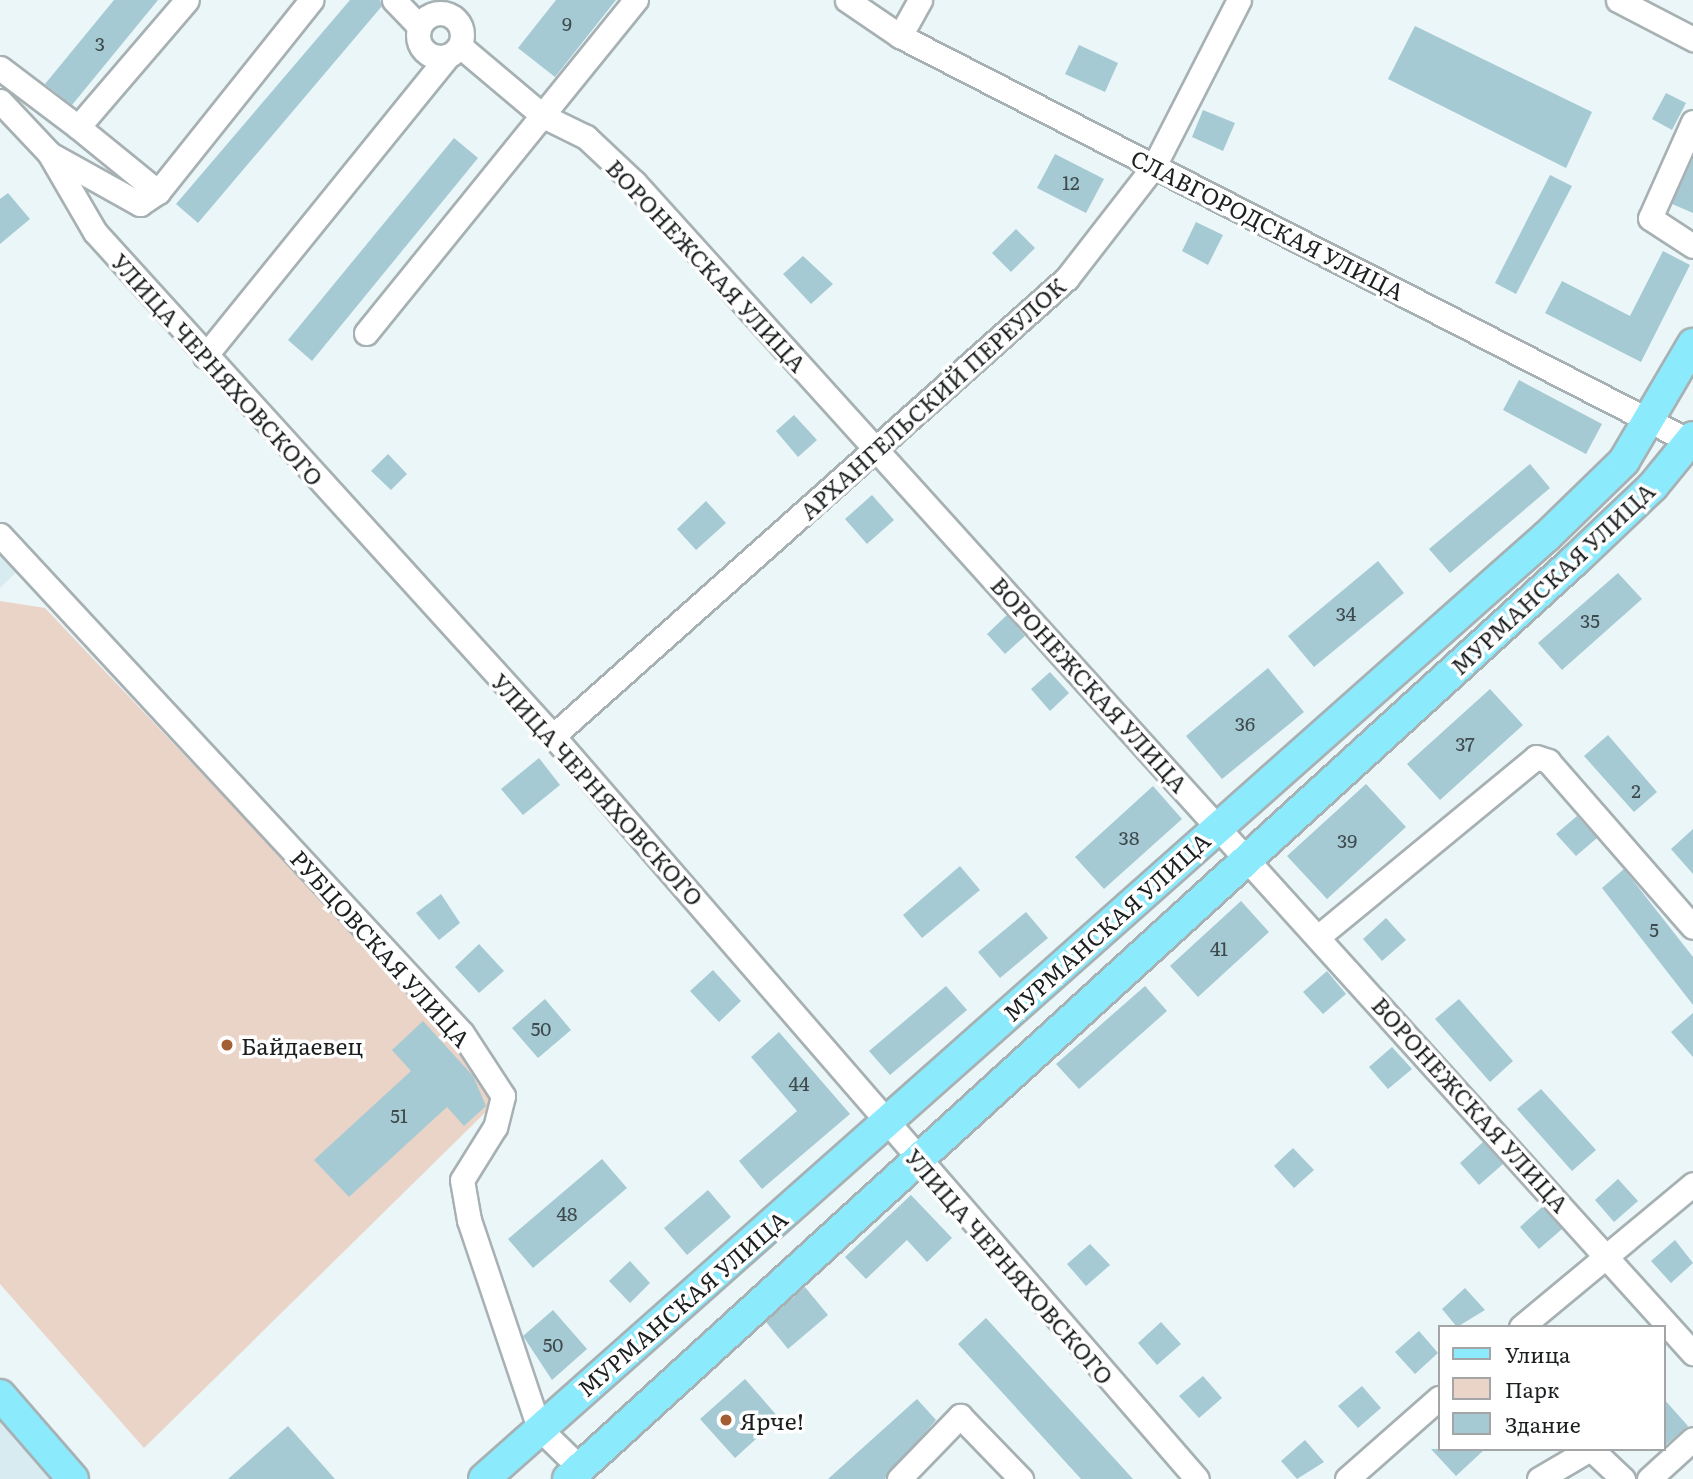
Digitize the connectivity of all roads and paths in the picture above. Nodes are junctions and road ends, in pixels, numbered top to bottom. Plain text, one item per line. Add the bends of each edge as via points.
1 (187, 0) edge
2 (311, 0) edge
3 (394, 0) edge
4 (636, 0) edge
5 (847, 0) edge
6 (920, 0) edge
7 (1239, 0) edge
8 (1618, 0) edge
9 (419, 26) junction
10 (900, 36) junction
11 (1693, 39) edge
12 (454, 51) junction
13 (0, 68) edge
14 (0, 101) edge
15 (543, 116) junction
16 (1693, 122) edge
17 (79, 127) junction
18 (49, 153) junction
19 (1154, 166) junction
20 (158, 192) junction
21 (1693, 246) edge
22 (366, 333) dead end
23 (1693, 344) edge
24 (205, 356) junction
25 (1653, 421) junction
26 (1692, 440) edge
27 (876, 449) junction
28 (0, 535) edge
29 (553, 736) junction
30 (1217, 824) junction
31 (1247, 857) junction
32 (1693, 927) edge
33 (1319, 936) junction
34 (890, 1122) junction
35 (915, 1162) junction
36 (1693, 1184) edge
37 (1606, 1252) junction
38 (1523, 1325) edge
39 (1693, 1353) edge
40 (0, 1395) edge
41 (1438, 1399) edge
42 (539, 1428) junction
43 (1693, 1438) edge
44 (1588, 1451) edge
45 (1593, 1451) edge
46 (574, 1473) edge
47 (1008, 1475) edge
48 (73, 1479) edge
49 (484, 1479) edge
50 (898, 1479) edge
51 (1197, 1479) edge
52 (1347, 1479) edge
53 (1539, 1479) edge
54 (1623, 1479) edge
55 (1649, 1479) edge

1 - 17 street
2 - 20 street
3 - 9 street, ВОРОНЕЖСКАЯ УЛИЦА
4 - 15 street
5 - 10 street, СЛАВГОРОДСКАЯ УЛИЦА
6 - 10 street
7 - 19 street, АРХАНГЕЛЬСКИЙ ПЕРЕУЛОК
8 - 11 street
9 - 12 street, ВОРОНЕЖСКАЯ УЛИЦА via 421,47 433,57
9 - 12 street via 426,17 450,15 458,23
10 - 19 street, СЛАВГОРОДСКАЯ УЛИЦА
12 - 15 street, ВОРОНЕЖСКАЯ УЛИЦА
12 - 24 street
13 - 17 street
14 - 18 street, УЛИЦА ЧЕРНЯХОВСКОГО
15 - 22 street
15 - 27 street, ВОРОНЕЖСКАЯ УЛИЦА via 586,136 634,182
16 - 21 street via 1650,218
17 - 20 street
18 - 20 street via 127,202 140,204
18 - 24 street, УЛИЦА ЧЕРНЯХОВСКОГО via 95,232
19 - 25 street, СЛАВГОРОДСКАЯ УЛИЦА
19 - 27 street, АРХАНГЕЛЬСКИЙ ПЕРЕУЛОК via 1067,278
23 - 25 main road, МУРМАНСКАЯ УЛИЦА
24 - 29 street, УЛИЦА ЧЕРНЯХОВСКОГО
25 - 26 street, СЛАВГОРОДСКАЯ УЛИЦА
25 - 30 main road, МУРМАНСКАЯ УЛИЦА via 1624,461 1547,536
26 - 31 main road, МУРМАНСКАЯ УЛИЦА via 1572,563
27 - 29 street, АРХАНГЕЛЬСКИЙ ПЕРЕУЛОК
27 - 30 street, ВОРОНЕЖСКАЯ УЛИЦА
28 - 42 street, РУБЦОВСКАЯ УЛИЦА via 463,1032 503,1096 495,1127 462,1180 485,1272
29 - 34 street, УЛИЦА ЧЕРНЯХОВСКОГО
30 - 31 street, ВОРОНЕЖСКАЯ УЛИЦА
30 - 34 main road, МУРМАНСКАЯ УЛИЦА
31 - 33 street, ВОРОНЕЖСКАЯ УЛИЦА
31 - 35 main road, МУРМАНСКАЯ УЛИЦА
32 - 33 street via 1548,761 1536,757
33 - 37 street, ВОРОНЕЖСКАЯ УЛИЦА
34 - 35 street, УЛИЦА ЧЕРНЯХОВСКОГО
34 - 42 main road, МУРМАНСКАЯ УЛИЦА
35 - 46 main road, МУРМАНСКАЯ УЛИЦА
35 - 51 street, УЛИЦА ЧЕРНЯХОВСКОГО
36 - 37 street
37 - 38 street
37 - 39 street, ВОРОНЕЖСКАЯ УЛИЦА
40 - 48 main road
41 - 52 street
42 - 46 street, РУБЦОВСКАЯ УЛИЦА
42 - 49 main road, МУРМАНСКАЯ УЛИЦА
43 - 55 street
44 - 53 street
45 - 54 street
47 - 50 street via 960,1416

